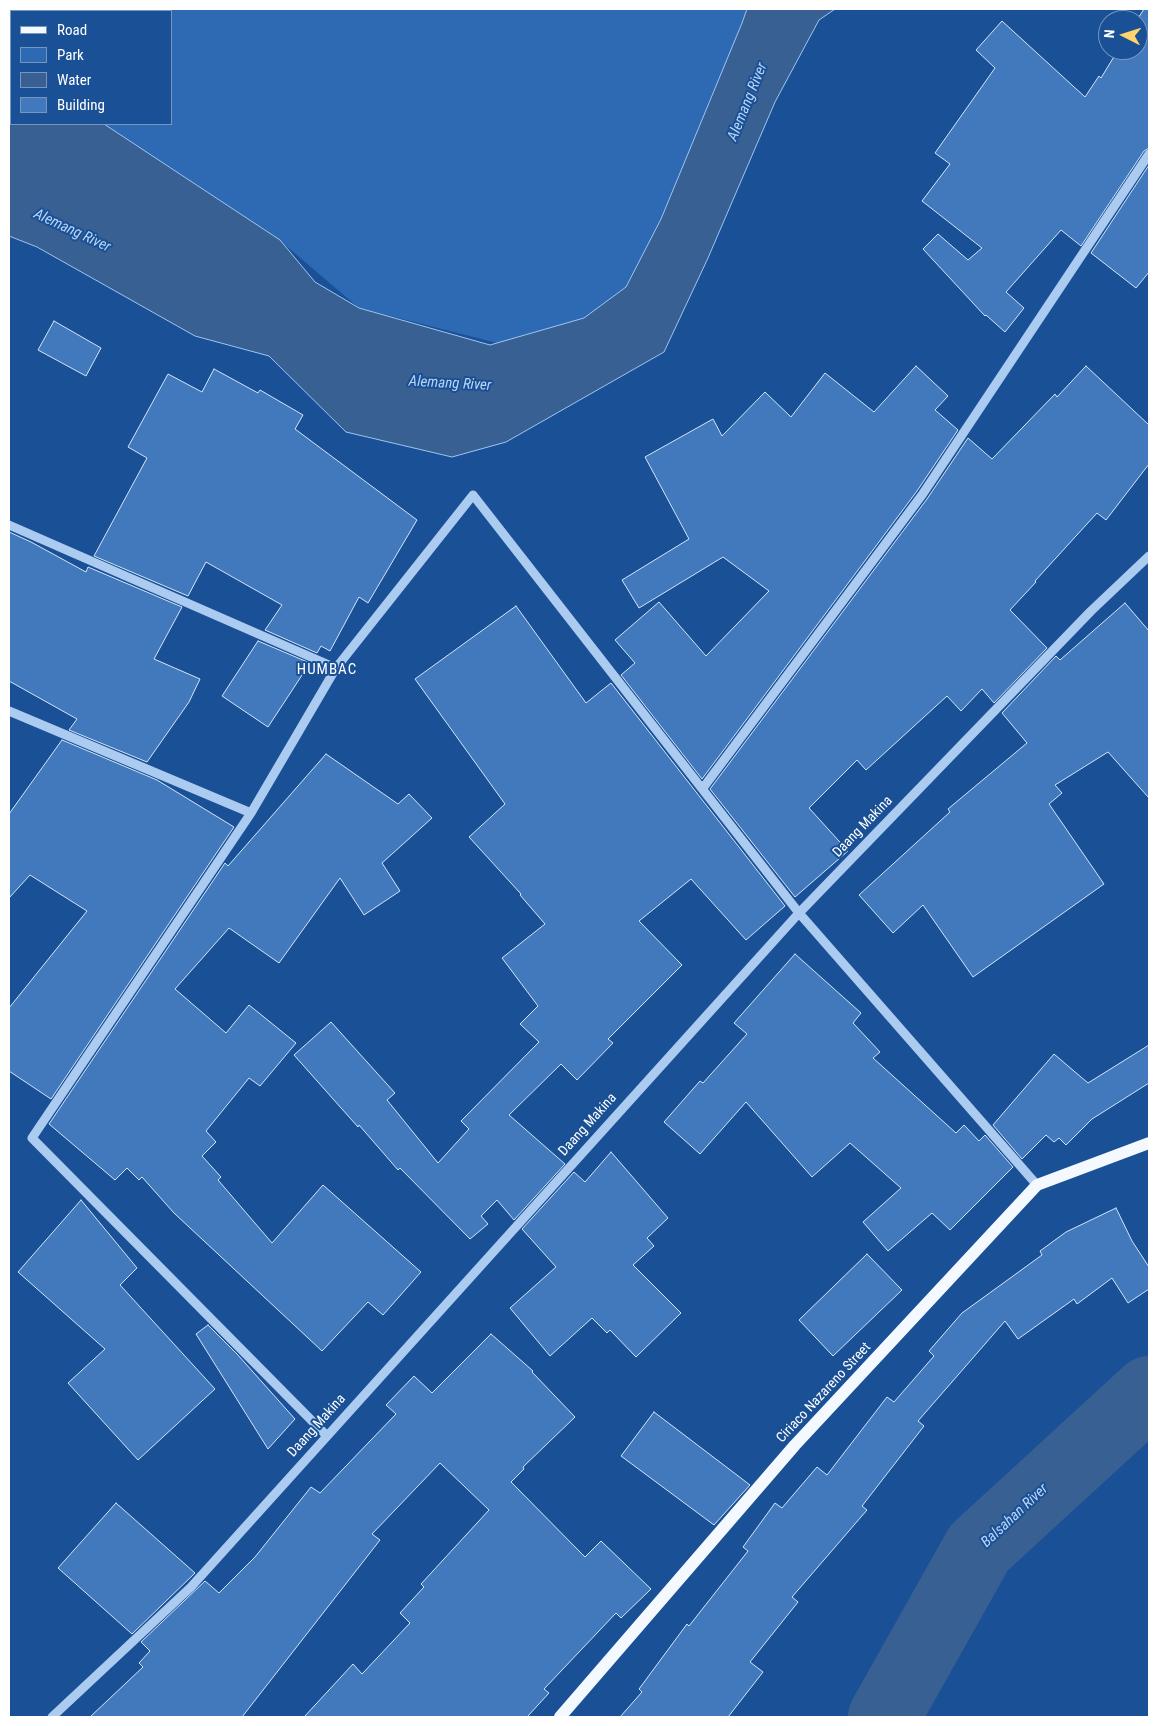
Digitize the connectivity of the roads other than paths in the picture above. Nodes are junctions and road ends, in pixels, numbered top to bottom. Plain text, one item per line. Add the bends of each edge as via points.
1 (1149, 154) edge
2 (9, 525) edge
3 (1149, 556) edge
4 (336, 668) junction
5 (9, 711) edge
6 (703, 788) junction
7 (251, 813) junction
8 (799, 913) junction
9 (1149, 1143) edge
10 (1037, 1185) junction
11 (327, 1436) junction
12 (52, 1717) edge
13 (560, 1717) edge

1 - 6 street via 922,495
2 - 4 street
3 - 8 street, Daang Makina via 1091,610
4 - 6 street via 473,495
4 - 7 street
5 - 7 street
6 - 8 street
7 - 11 street via 32,1138
8 - 10 street
8 - 11 street, Daang Makina
9 - 10 main road, Ciriaco Nazareno Street
10 - 13 main road, Ciriaco Nazareno Street via 795,1445
11 - 12 street, Daang Makina via 191,1587

